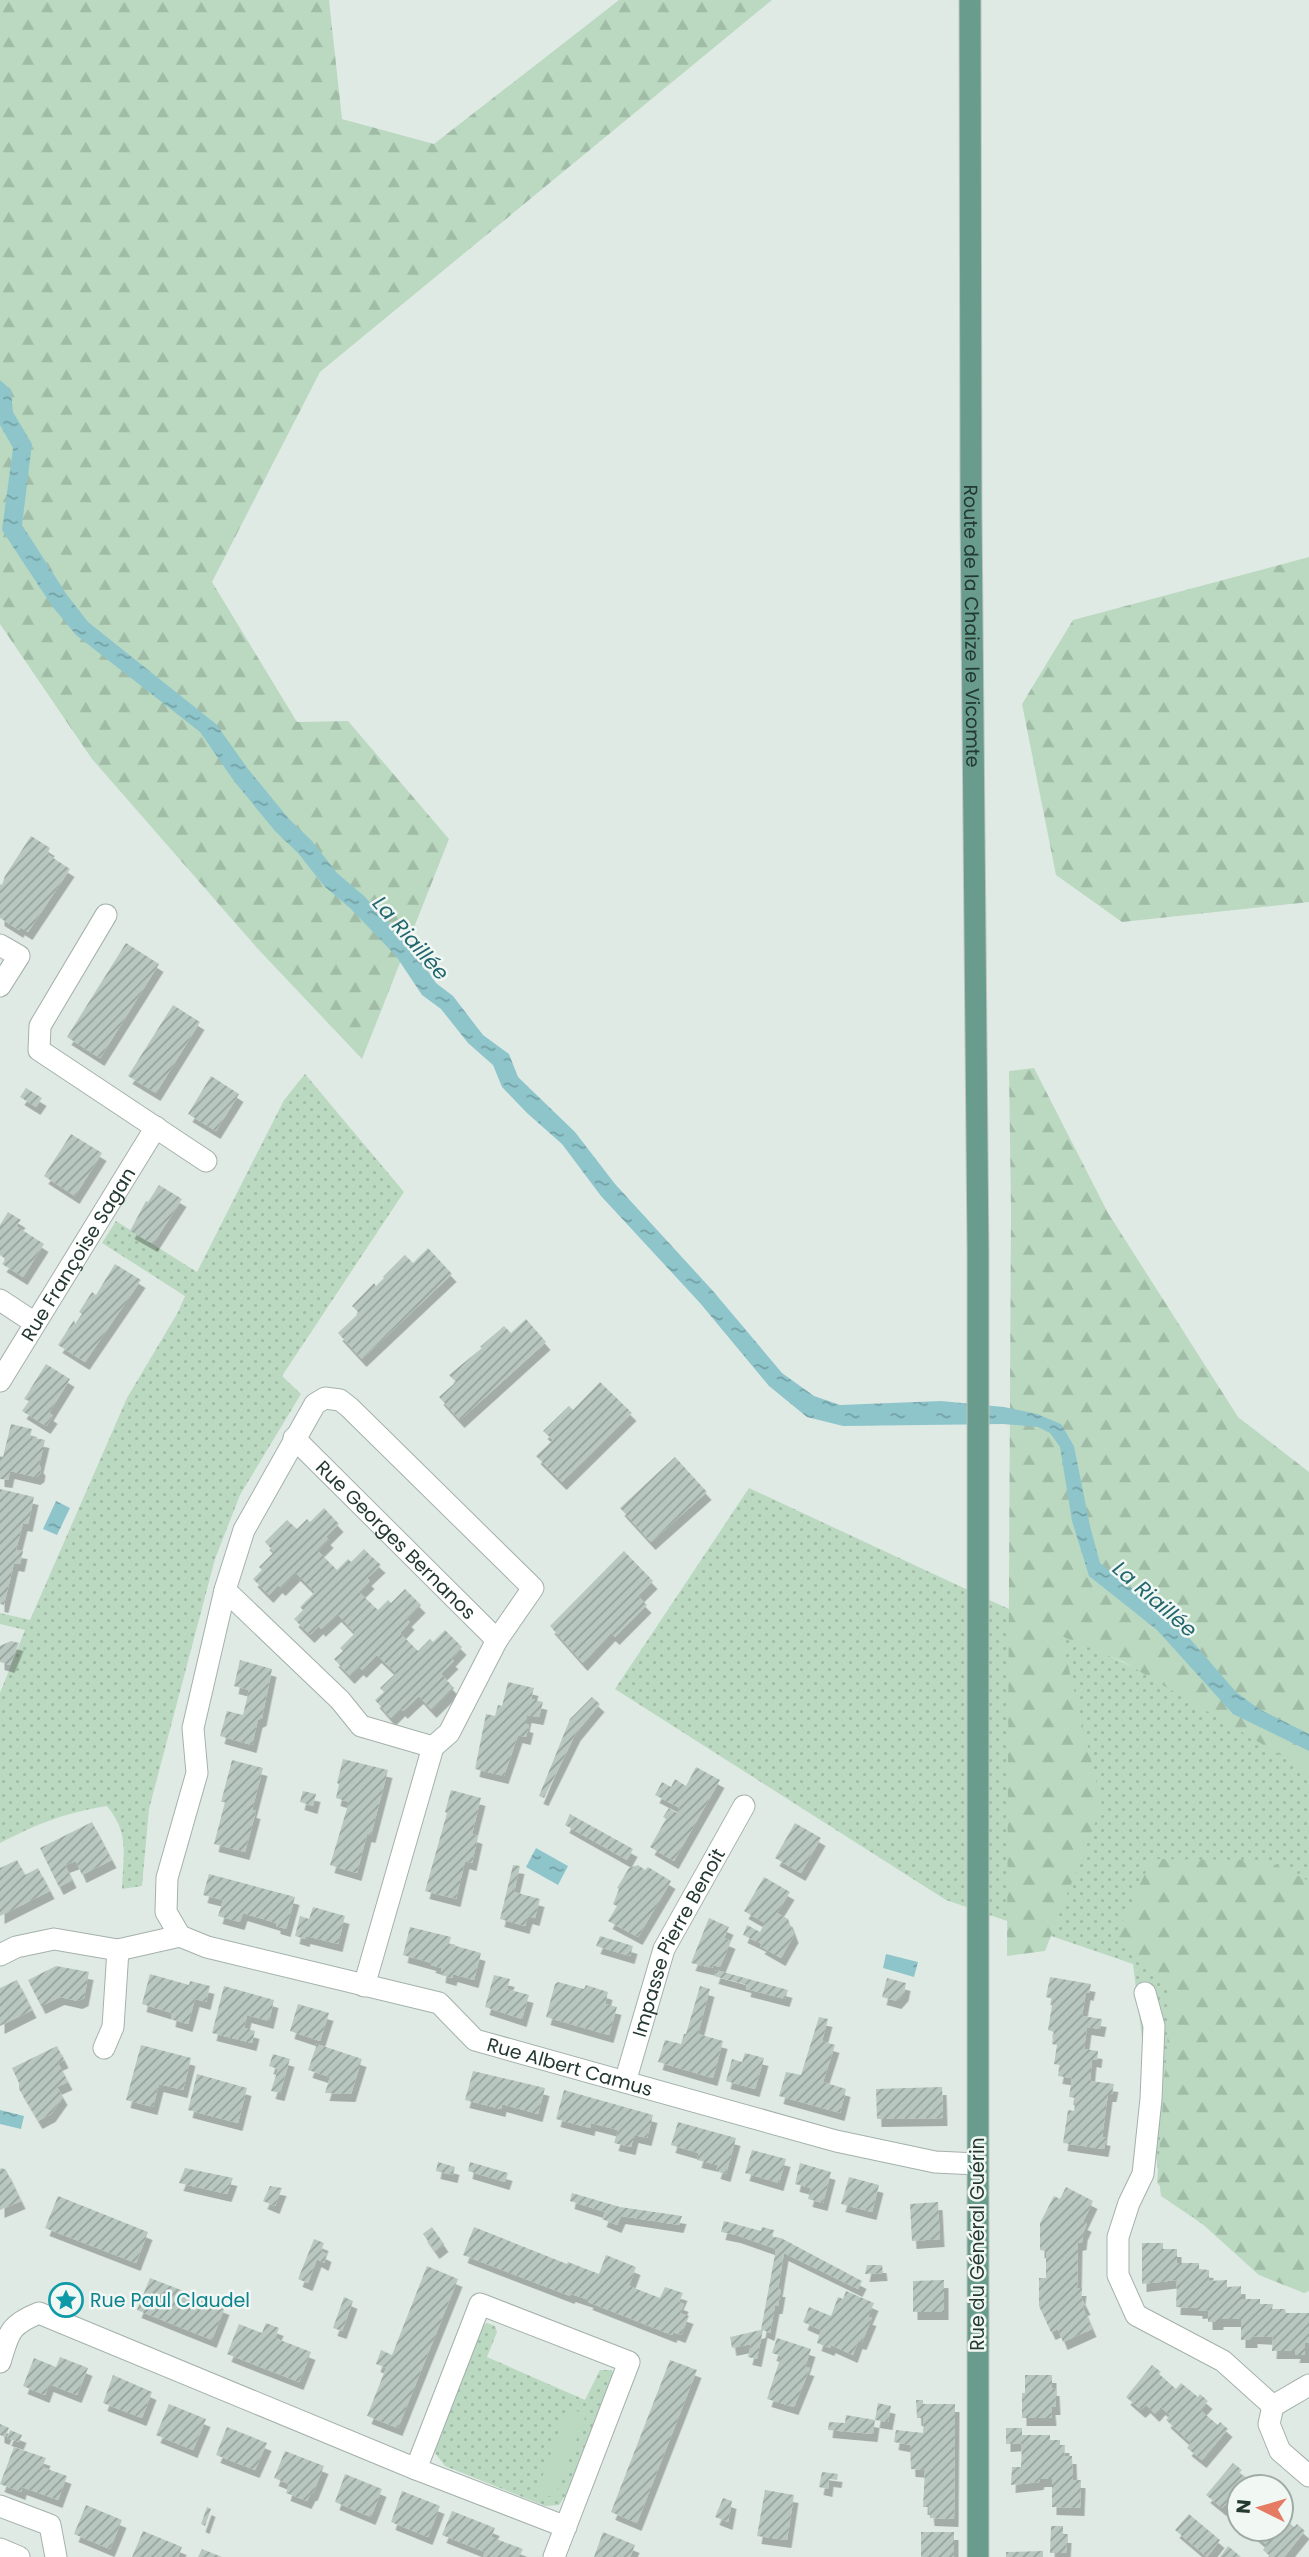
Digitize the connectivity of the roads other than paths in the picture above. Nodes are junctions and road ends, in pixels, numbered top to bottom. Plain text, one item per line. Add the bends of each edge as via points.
1 (970, 0) edge
2 (106, 915) dead end
3 (0, 945) edge
4 (0, 986) edge
5 (156, 1127) junction
6 (206, 1161) dead end
7 (0, 1300) edge
8 (35, 1324) junction
9 (0, 1381) edge
10 (294, 1438) junction
11 (978, 1438) joint
12 (225, 1590) junction
13 (497, 1640) junction
14 (433, 1747) junction
15 (744, 1806) dead end
16 (180, 1936) junction
17 (118, 1950) junction
18 (0, 1955) edge
19 (364, 1986) junction
20 (1145, 1993) dead end
21 (104, 2048) dead end
22 (625, 2082) junction
23 (977, 2164) junction
24 (0, 2362) edge
25 (1309, 2385) edge
26 (1273, 2406) junction
27 (416, 2469) junction
28 (1309, 2476) edge
29 (0, 2506) edge
30 (566, 2527) junction
31 (0, 2549) edge
32 (19, 2557) edge
33 (56, 2557) edge
34 (554, 2557) edge
35 (978, 2557) edge

1 - 11 main road, Route de la Chaize le Vicomte
2 - 5 street via 40,1026 39,1049
3 - 4 street via 19,956
5 - 6 street
5 - 8 street, Rue Françoise Sagan
7 - 8 street
8 - 9 street, Rue Françoise Sagan
10 - 12 street via 244,1530
10 - 13 street, Rue Georges Bernanos
10 - 13 street via 315,1404 326,1398 340,1400 533,1588
11 - 23 main road, Rue du Général Guérin
12 - 14 street via 340,1700 361,1726
12 - 16 street via 193,1728 197,1773 167,1878 166,1912
13 - 14 street via 449,1733
14 - 19 street
15 - 22 street, Impasse Pierre Benoit via 664,1949
16 - 17 street
16 - 19 street, Rue Albert Camus via 207,1947
17 - 18 street via 54,1939
17 - 21 street via 113,2027
19 - 22 street, Rue Albert Camus via 439,2003 475,2040
20 - 26 street via 1154,2026 1152,2099 1143,2174 1118,2237 1118,2276 1136,2315 1223,2361
22 - 23 street, Rue Albert Camus via 836,2141 935,2162
23 - 35 main road, Rue du Général Guérin
24 - 27 street via 18,2321 39,2313
25 - 26 street
26 - 28 street via 1269,2424 1280,2451
27 - 30 street
27 - 30 street via 480,2304 629,2362
29 - 33 street via 50,2525
30 - 34 street
31 - 32 street

